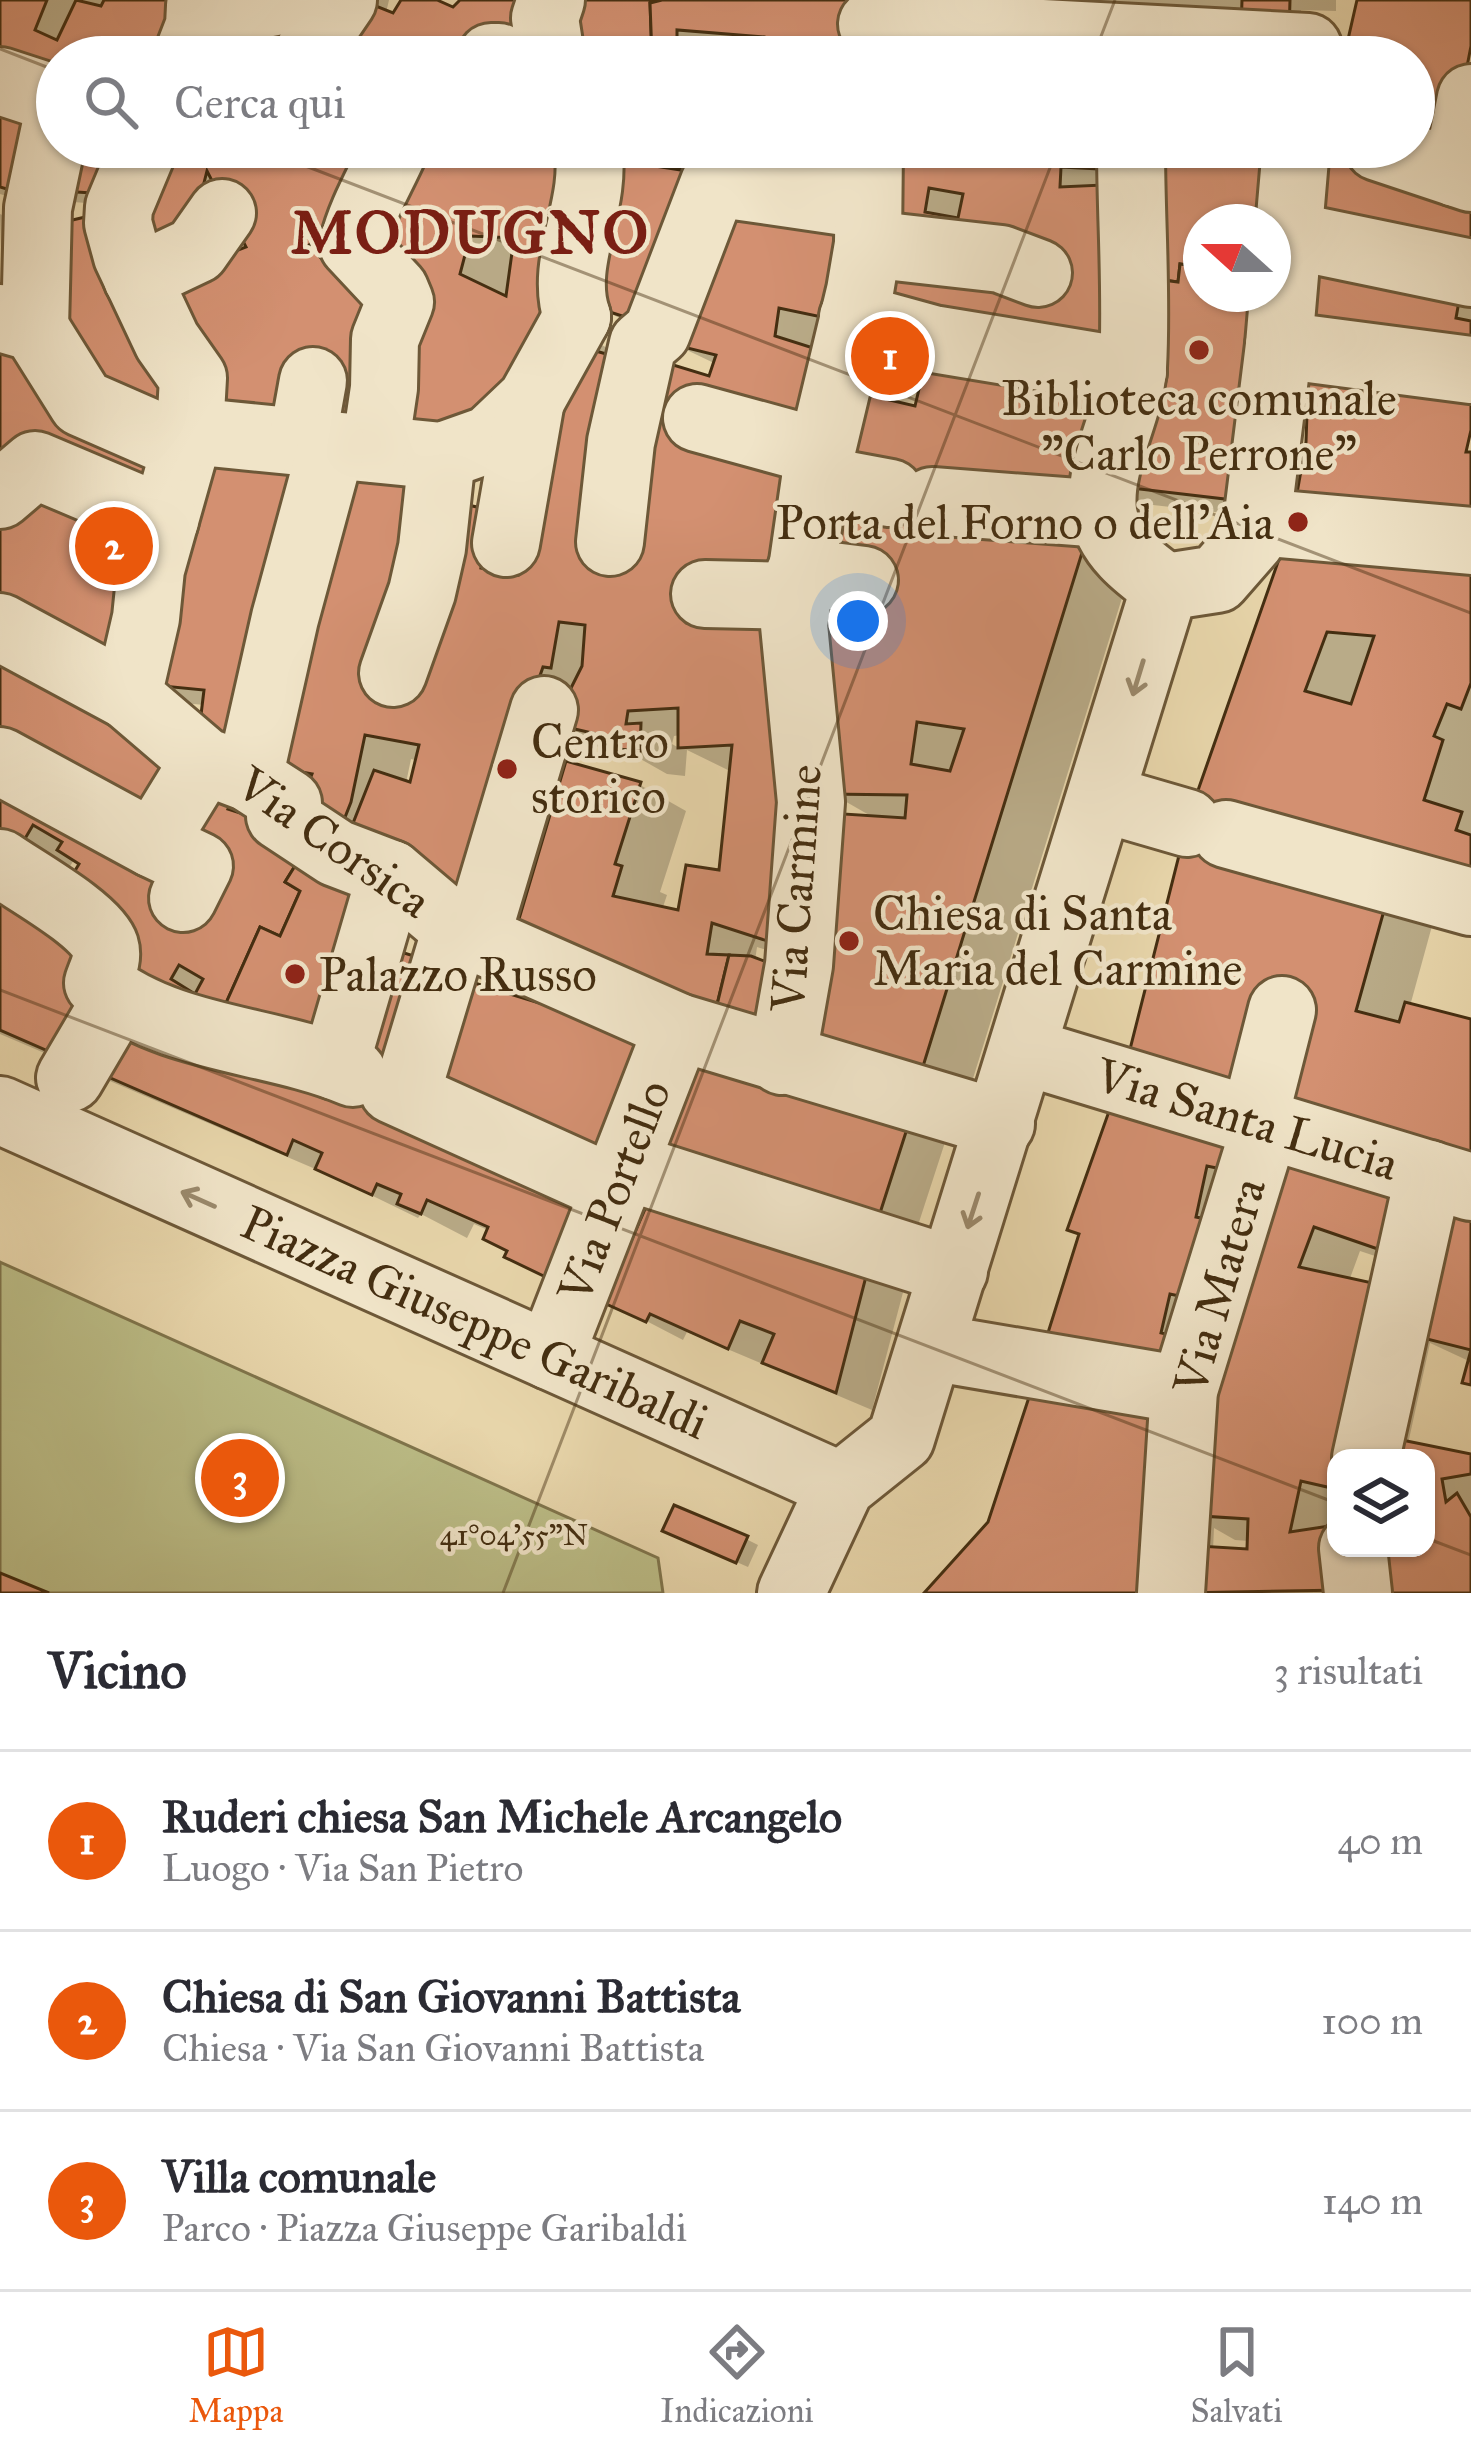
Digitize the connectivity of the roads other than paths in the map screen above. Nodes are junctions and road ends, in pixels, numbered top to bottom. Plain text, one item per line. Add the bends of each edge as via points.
1 (285, 0) edge
2 (343, 0) edge
3 (551, 0) edge
4 (196, 21) edge
5 (870, 27) edge
6 (318, 36) edge
7 (548, 36) edge
8 (982, 36) edge
9 (0, 81) edge
10 (36, 93) edge
11 (1471, 98) edge
12 (36, 163) edge
13 (135, 168) edge
14 (386, 168) edge
15 (589, 168) edge
16 (1131, 168) edge
17 (1294, 168) edge
18 (1463, 175) edge
19 (868, 198) edge
20 (19, 202) edge
21 (1291, 204) edge
22 (119, 207) junction
23 (223, 213) dead end
24 (1291, 236) edge
25 (1038, 273) dead end
26 (1471, 273) edge
27 (137, 278) junction
28 (1282, 312) edge
29 (577, 317) junction
30 (853, 317) junction
31 (18, 323) edge
32 (643, 344) junction
33 (1280, 345) junction
34 (1471, 370) edge
35 (1133, 372) junction
36 (531, 400) junction
37 (697, 418) dead end
38 (330, 429) junction
39 (188, 439) junction
40 (442, 456) junction
41 (818, 466) junction
42 (0, 495) edge
43 (1103, 514) junction
44 (165, 520) junction
45 (1255, 531) junction
46 (1471, 541) edge
47 (506, 542) dead end
48 (610, 542) dead end
49 (864, 580) dead end
50 (799, 584) junction
51 (1165, 586) junction
52 (705, 594) dead end
53 (0, 627) edge
54 (393, 673) dead end
55 (128, 696) junction
56 (544, 710) dead end
57 (0, 760) edge
58 (227, 770) junction
59 (1101, 798) junction
60 (0, 863) edge
61 (391, 874) junction
62 (1471, 902) edge
63 (466, 934) junction
64 (117, 998) junction
65 (1282, 1010) dead end
66 (678, 1027) junction
67 (1023, 1051) junction
68 (782, 1061) junction
69 (70, 1078) dead end
70 (372, 1081) junction
71 (0, 1110) edge
72 (1260, 1122) junction
73 (1001, 1124) junction
74 (620, 1178) junction
75 (1450, 1180) edge
76 (954, 1271) junction
77 (930, 1347) junction
78 (550, 1356) junction
79 (1184, 1390) junction
80 (1369, 1449) edge
81 (842, 1486) junction
82 (1354, 1557) edge
83 (791, 1593) edge
84 (1171, 1593) edge
85 (1358, 1593) edge

1 - 4 street
2 - 6 street
3 - 7 street
5 - 8 street
9 - 10 street
11 - 18 street
12 - 20 street
13 - 22 street
14 - 38 street via 353,245 400,302 385,339 384,388
15 - 29 street via 568,292
16 - 35 street
17 - 21 street
19 - 25 street
19 - 30 street, Via Carmine
19 - 32 street via 714,183 657,332
20 - 22 street
20 - 31 street
22 - 27 street
23 - 27 street via 196,250
24 - 26 street
27 - 39 street via 193,378
28 - 33 street
29 - 32 street
29 - 36 street
30 - 35 street via 933,339
30 - 41 street, Via Carmine
31 - 39 street via 82,403
32 - 48 street
33 - 34 street
33 - 45 street
35 - 43 street
36 - 40 street via 490,439
36 - 47 street
37 - 41 street
38 - 39 street
38 - 40 street
38 - 58 street via 285,618
39 - 44 street
40 - 54 street via 432,548
41 - 43 street via 911,497
41 - 50 street, Via Carmine
42 - 44 street via 35,465
43 - 51 street via 1121,548
44 - 55 street
45 - 46 street
45 - 51 street via 1217,579
49 - 50 street
50 - 52 street
50 - 68 street, Via Carmine via 794,625 811,802 799,964
51 -> 59 street
53 - 55 street, Via Corsica
55 - 58 street, Via Corsica
56 - 63 street
57 - 58 street via 168,871
58 - 61 street, Via Corsica via 288,802 280,816 336,854
59 - 62 street
59 - 67 street
60 - 64 street via 104,941 98,983
61 - 63 street, Via Corsica
61 - 70 street
63 - 66 street, Via Corsica
63 - 70 street
64 - 69 street
64 - 70 street via 172,1024
65 - 72 street, Via Matera
66 - 68 street, Via Corsica
66 - 74 street, Via Portello
67 - 72 street, Via Santa Lucia
67 - 73 street
68 - 73 street, Via Corsica
70 - 74 street
78 -> 71 street, Piazza Giuseppe Garibaldi
72 - 75 street, Via Santa Lucia
72 - 79 street, Via Matera
73 -> 76 street
74 - 76 street
74 - 78 street, Via Portello
75 - 80 street
76 - 77 street
77 - 79 street
77 - 81 street via 901,1438
78 - 81 street, Piazza Giuseppe Garibaldi
79 - 84 street, Via Matera
81 - 83 street
82 - 85 street

